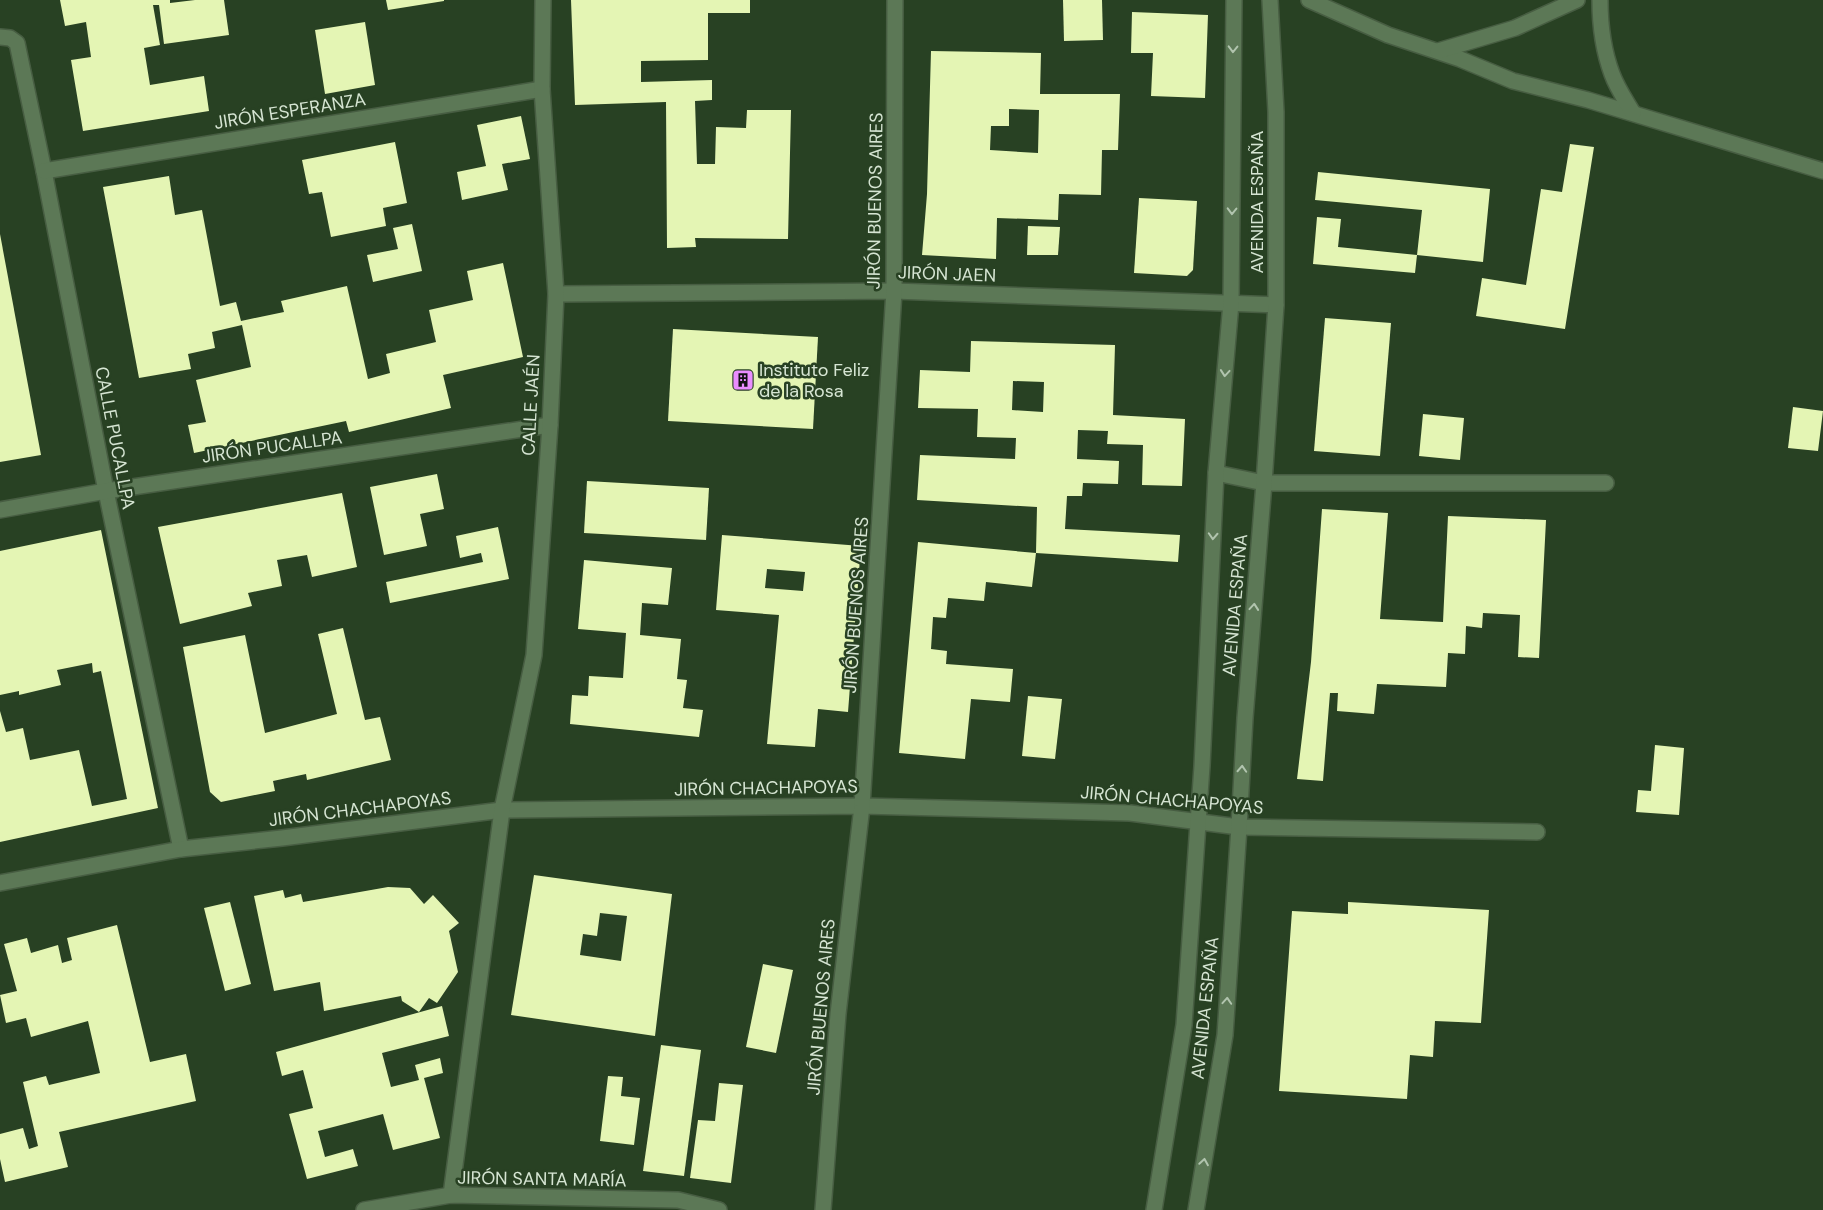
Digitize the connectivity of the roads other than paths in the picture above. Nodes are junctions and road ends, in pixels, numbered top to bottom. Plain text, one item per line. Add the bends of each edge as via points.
1 (543, 0) edge
2 (895, 0) edge
3 (1234, 0) edge
4 (1270, 0) edge
5 (1309, 0) edge
6 (1577, 0) edge
7 (1600, 0) edge
8 (5, 38) edge
9 (1438, 51) junction
10 (542, 89) junction
11 (1633, 113) junction
12 (44, 171) junction
13 (1823, 171) edge
14 (894, 290) junction
15 (556, 294) junction
16 (1230, 303) junction
17 (1276, 305) junction
18 (550, 425) junction
19 (1216, 473) junction
20 (1264, 483) junction
21 (1606, 483) dead end
22 (106, 491) junction
23 (0, 510) edge
24 (862, 806) junction
25 (502, 810) junction
26 (1198, 820) junction
27 (1240, 827) junction
28 (1537, 832) dead end
29 (181, 848) junction
30 (0, 883) edge
31 (451, 1195) junction
32 (364, 1210) edge
33 (719, 1210) edge
34 (823, 1210) edge
35 (1154, 1210) edge
36 (1196, 1210) edge

1 - 10 street, CALLE JAÉN
2 - 14 street, JIRÓN BUENOS AIRES
3 -> 16 street, AVENIDA ESPAÑA
4 - 17 street, AVENIDA ESPAÑA via 1276,112
5 - 9 street via 1388,35
6 - 9 street via 1515,28
7 - 11 street via 1605,52 1613,76
8 - 12 street, CALLE PUCALLPA via 17,44
9 - 11 street via 1513,81
10 - 12 street, JIRÓN ESPERANZA
10 - 15 street, CALLE JAÉN
11 - 13 street
12 - 22 street, CALLE PUCALLPA
14 - 15 street, JIRÓN JAEN
14 - 16 street, JIRÓN JAEN
14 - 24 street, JIRÓN BUENOS AIRES
15 - 18 street, CALLE JAÉN
16 - 17 street, JIRÓN JAEN
16 -> 19 street, AVENIDA ESPAÑA
17 - 20 street, AVENIDA ESPAÑA
18 - 22 street, JIRÓN PUCALLPA
18 - 25 street, CALLE JAÉN via 534,655
19 - 20 street
19 -> 26 street, AVENIDA ESPAÑA
20 - 21 street
27 -> 20 street, AVENIDA ESPAÑA via 1245,718
22 - 23 street, JIRÓN PUCALLPA
22 - 29 street, CALLE PUCALLPA
24 - 25 street, JIRÓN CHACHAPOYAS
24 - 26 street, JIRÓN CHACHAPOYAS via 1130,813
24 - 34 street, JIRÓN BUENOS AIRES via 838,1014
25 - 29 street, JIRÓN CHACHAPOYAS
25 - 31 street, CALLE JAÉN
26 - 27 street, JIRÓN CHACHAPOYAS
26 - 35 street, AVENIDA ESPAÑA via 1184,1025
27 - 28 street, JIRÓN CHACHAPOYAS
36 -> 27 street, AVENIDA ESPAÑA via 1225,1035
29 - 30 street, JIRÓN CHACHAPOYAS
31 - 32 street, JIRÓN SANTA MARÍA
31 - 33 street, JIRÓN SANTA MARÍA via 678,1200

